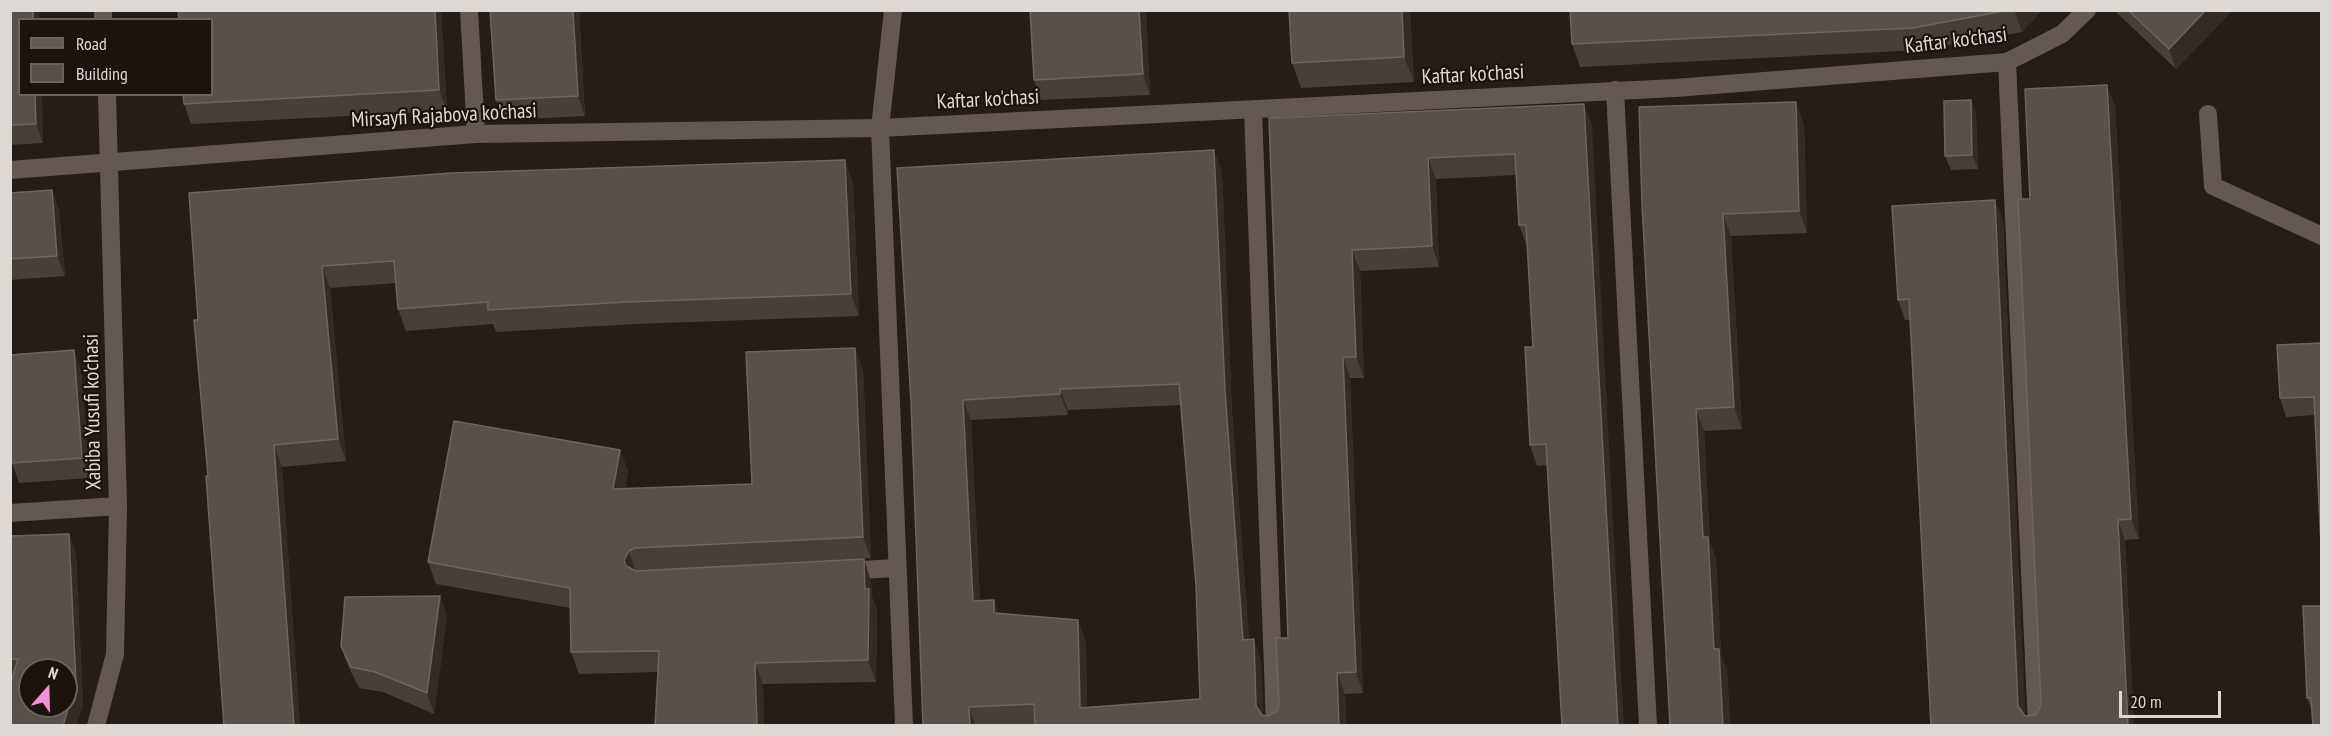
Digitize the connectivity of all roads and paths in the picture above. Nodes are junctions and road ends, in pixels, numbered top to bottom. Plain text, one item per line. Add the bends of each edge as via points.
1 (469, 10) edge
2 (893, 10) edge
3 (2087, 10) edge
4 (2007, 62) junction
5 (1615, 90) junction
6 (107, 96) edge
7 (1253, 109) junction
8 (2208, 114) dead end
9 (880, 128) junction
10 (476, 134) junction
11 (110, 163) junction
12 (10, 170) edge
13 (2322, 236) edge
14 (118, 506) junction
15 (10, 513) edge
16 (897, 568) junction
17 (828, 572) edge
18 (96, 726) edge
19 (904, 726) edge
20 (1275, 726) edge
21 (1648, 726) edge
22 (2037, 726) edge

1 - 10 street
2 - 9 street
3 - 4 street, Kaftar ko'chasi via 2062,34
4 - 5 street, Kaftar ko'chasi
4 - 22 street
5 - 7 street, Kaftar ko'chasi
5 - 21 street
6 - 11 street, Xabiba Yusufi ko'chasi
7 - 9 street, Kaftar ko'chasi
7 - 20 street
8 - 13 street via 2213,186
9 - 10 street, Mirsayfi Rajabova ko'chasi
9 - 16 street
10 - 11 street, Mirsayfi Rajabova ko'chasi
11 - 12 street, Mirsayfi Rajabova ko'chasi
11 - 14 street, Xabiba Yusufi ko'chasi
14 - 15 street
14 - 18 street, Xabiba Yusufi ko'chasi via 115,654
16 - 17 street
16 - 19 street

